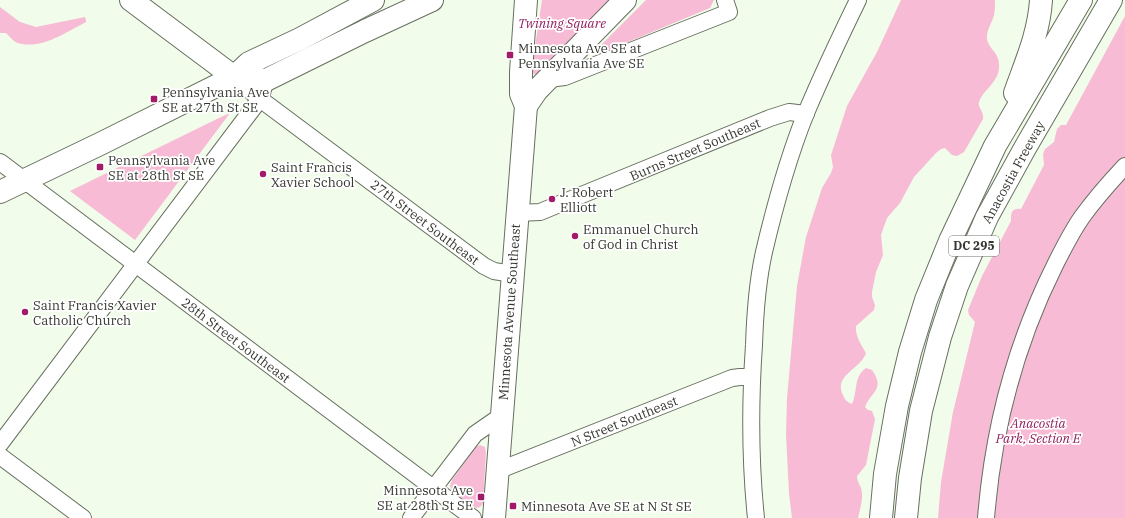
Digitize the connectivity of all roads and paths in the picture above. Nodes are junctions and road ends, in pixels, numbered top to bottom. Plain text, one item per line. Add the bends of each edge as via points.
1 (131, 0) edge
2 (373, 0) edge
3 (432, 0) edge
4 (526, 0) edge
5 (625, 0) edge
6 (725, 0) edge
7 (858, 0) edge
8 (1041, 0) edge
9 (1081, 0) edge
10 (1111, 0) edge
11 (234, 77) junction
12 (548, 78) junction
13 (263, 90) junction
14 (526, 106) junction
15 (806, 114) junction
16 (995, 146) junction
17 (0, 162) edge
18 (1125, 166) edge
19 (24, 180) junction
20 (0, 192) edge
21 (517, 213) junction
22 (136, 264) junction
23 (512, 274) junction
24 (752, 377) junction
25 (501, 416) junction
26 (0, 444) edge
27 (0, 456) edge
28 (498, 471) junction
29 (433, 489) junction
30 (83, 518) edge
31 (411, 518) edge
32 (473, 518) edge
33 (494, 518) edge
34 (756, 518) edge
35 (881, 518) edge
36 (906, 518) edge
37 (986, 518) edge

1 - 11 main road
2 - 11 main road via 249,63
3 - 13 main road via 365,30
4 - 14 main road, Minnesota Avenue Southeast via 521,72 522,94
5 - 12 main road, Minnesota Avenue Southeast
6 - 12 street via 729,12 565,77
7 - 15 street
8 - 16 main road via 1031,49
9 - 16 main road, Anacostia Freeway / DC 295
10 - 36 main road, Anacostia Freeway / DC 295 via 987,217 957,286 940,337 921,411
11 - 13 main road
11 - 19 main road
12 - 14 main road, Minnesota Avenue Southeast
13 - 22 street
13 - 23 street, 27th Street Southeast via 484,266 497,272
14 - 21 main road, Minnesota Avenue Southeast
15 - 21 street, Burns Street Southeast via 789,112 770,118 540,212
15 - 24 street via 781,186 764,253 758,289
16 - 35 main road, Anacostia Freeway / DC 295 via 950,241 910,352 897,406
17 - 19 street, 28th Street Southeast
18 - 37 street via 1081,218 1032,315 1001,418 991,468
19 - 20 main road
19 - 22 street, 28th Street Southeast
21 - 23 main road, Minnesota Avenue Southeast
22 - 26 street
22 - 29 street, 28th Street Southeast
23 - 25 main road, Minnesota Avenue Southeast
24 - 28 street, N Street Southeast via 732,378
24 - 34 street via 751,446
25 - 28 main road, Minnesota Avenue Southeast
25 - 29 street via 474,434
27 - 30 street
28 - 33 main road, Minnesota Avenue Southeast
29 - 31 street
29 - 32 street, 28th Street Southeast

